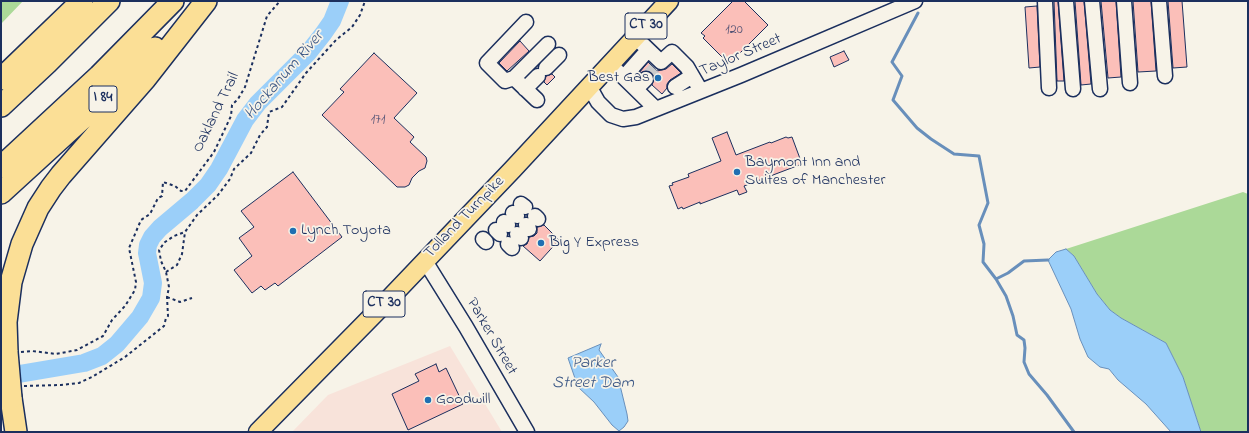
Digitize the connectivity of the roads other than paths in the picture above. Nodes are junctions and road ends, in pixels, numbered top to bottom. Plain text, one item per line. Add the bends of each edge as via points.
1 (82, 1) edge
2 (109, 1) edge
3 (174, 1) edge
4 (200, 1) edge
5 (206, 1) edge
6 (669, 1) edge
7 (915, 1) edge
8 (1044, 1) edge
9 (1066, 1) edge
10 (1092, 1) edge
11 (1124, 1) edge
12 (1159, 1) edge
13 (526, 22) dead end
14 (635, 37) junction
15 (548, 44) dead end
16 (559, 55) dead end
17 (610, 64) junction
18 (651, 65) junction
19 (692, 76) junction
20 (1165, 76) dead end
21 (514, 78) junction
22 (1, 79) edge
23 (1130, 83) dead end
24 (630, 84) junction
25 (589, 86) junction
26 (675, 87) dead end
27 (1049, 88) dead end
28 (525, 89) junction
29 (1100, 89) dead end
30 (1073, 90) dead end
31 (701, 91) junction
32 (537, 100) dead end
33 (1, 106) edge
34 (656, 109) junction
35 (1, 167) edge
36 (1, 193) edge
37 (424, 261) junction
38 (16, 432) edge
39 (258, 432) edge
40 (527, 432) edge

1 - 22 highway
2 - 33 highway
3 - 35 highway via 89,86
4 - 36 highway, I 84 via 113,90
5 - 38 highway, bridge via 145,79 51,188 38,208 22,244 11,282 6,322 13,352
6 - 14 main road, Tolland Turnpike / CT 30
7 - 31 street, Taylor Street
8 - 27 street
9 - 30 street
10 - 29 street
11 - 23 street
12 - 20 street
13 - 21 street via 488,63 505,81
14 - 17 main road, Tolland Turnpike / CT 30
14 - 18 street
15 - 21 street
16 - 28 street
17 - 24 street
17 - 25 main road, Tolland Turnpike / CT 30
18 - 19 street via 672,52
18 - 24 street
18 - 24 street
19 - 26 street
19 - 31 street
21 - 28 street
24 - 34 street
25 - 34 street, Taylor Street via 598,102 611,114 623,119
25 - 37 main road, Tolland Turnpike / CT 30
28 - 32 street
31 - 34 street, Taylor Street
37 - 39 main road, Tolland Turnpike / CT 30
37 - 40 street, Parker Street

